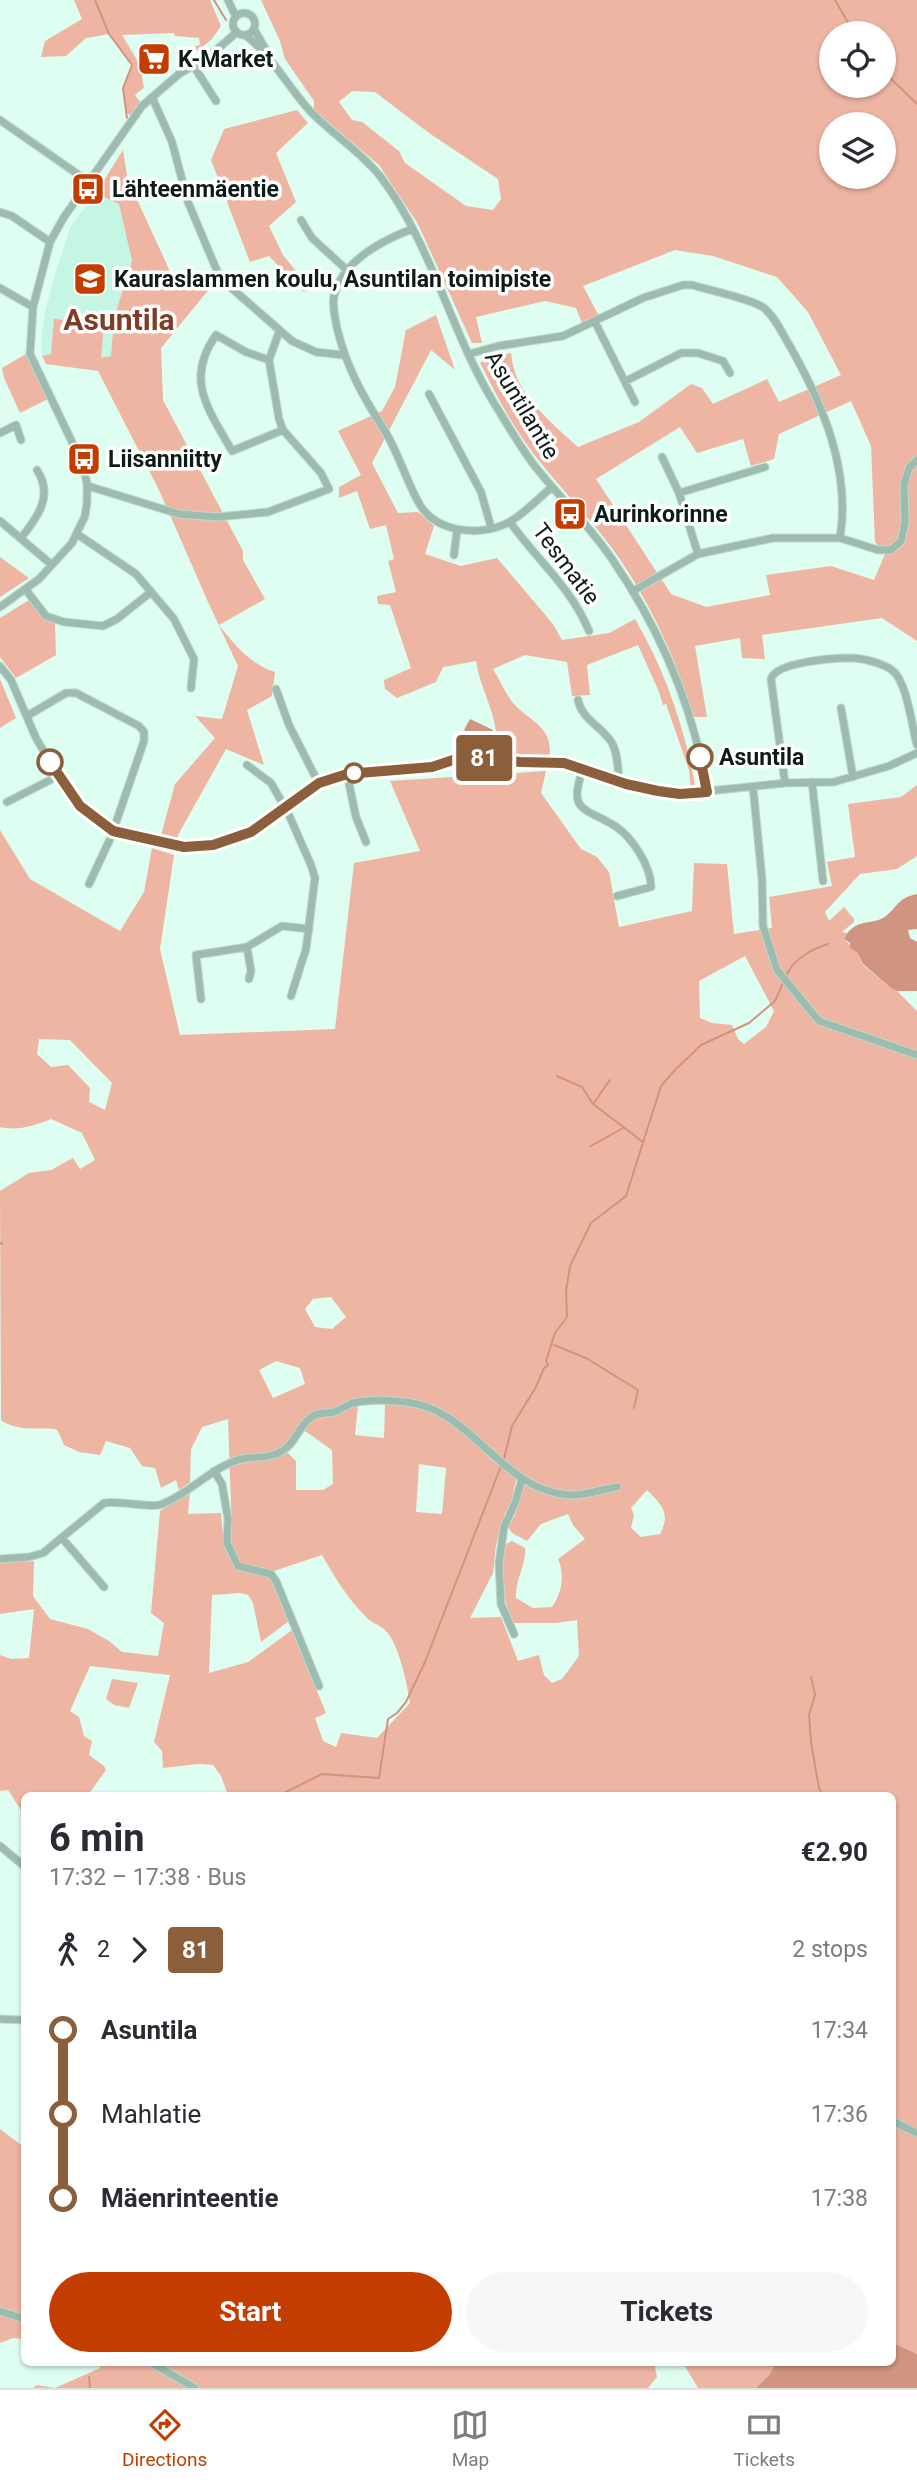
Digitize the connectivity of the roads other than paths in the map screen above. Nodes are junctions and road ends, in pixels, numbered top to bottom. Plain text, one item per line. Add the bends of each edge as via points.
1 (230, 0) edge
2 (245, 14) junction
3 (236, 17) junction
4 (254, 29) junction
5 (238, 31) junction
6 (269, 58) junction
7 (193, 65) junction
8 (152, 97) junction
9 (216, 101) dead end
10 (0, 120) edge
11 (89, 182) junction
12 (0, 212) edge
13 (301, 220) dead end
14 (412, 229) junction
15 (50, 242) junction
16 (348, 271) junction
17 (0, 288) edge
18 (33, 307) junction
19 (596, 322) junction
20 (279, 332) junction
21 (469, 354) junction
22 (343, 355) junction
23 (268, 360) junction
24 (730, 373) dead end
25 (625, 381) junction
26 (429, 394) dead end
27 (635, 402) dead end
28 (283, 430) junction
29 (0, 433) edge
30 (21, 440) dead end
31 (662, 457) dead end
32 (917, 460) edge
33 (765, 467) dead end
34 (37, 470) dead end
35 (88, 486) junction
36 (552, 487) junction
37 (679, 494) junction
38 (0, 522) edge
39 (510, 522) junction
40 (491, 527) junction
41 (457, 530) junction
42 (77, 534) junction
43 (21, 538) junction
44 (840, 538) junction
45 (698, 554) junction
46 (454, 555) dead end
47 (52, 565) junction
48 (26, 590) junction
49 (151, 592) junction
50 (633, 592) junction
51 (0, 607) edge
52 (589, 631) dead end
53 (0, 666) edge
54 (191, 688) dead end
55 (276, 688) dead end
56 (578, 700) dead end
57 (841, 708) dead end
58 (27, 716) junction
59 (917, 745) edge
60 (917, 752) edge
61 (247, 765) dead end
62 (583, 769) junction
63 (347, 774) junction
64 (58, 776) junction
65 (853, 777) junction
66 (619, 781) junction
67 (812, 782) junction
68 (319, 783) junction
69 (785, 783) junction
70 (753, 787) junction
71 (707, 792) junction
72 (6, 802) dead end
73 (285, 808) junction
74 (113, 831) junction
75 (366, 842) dead end
76 (823, 880) dead end
77 (89, 884) dead end
78 (617, 897) dead end
79 (309, 929) junction
80 (247, 947) junction
81 (249, 979) dead end
82 (290, 996) dead end
83 (201, 999) dead end
84 (917, 1055) edge
85 (214, 1471) junction
86 (522, 1479) junction
87 (617, 1487) dead end
88 (62, 1538) junction
89 (0, 1559) edge
90 (104, 1587) dead end
91 (514, 1634) dead end
92 (319, 1686) dead end
93 (0, 1846) edge
94 (21, 1864) edge
95 (0, 2019) edge
96 (21, 2020) edge
97 (896, 2124) edge
98 (917, 2133) edge
99 (0, 2311) edge
100 (21, 2318) edge
101 (157, 2366) edge
102 (195, 2388) edge

1 - 2 street
1 - 3 street
2 - 3 street
2 - 4 street, Asuntilantie via 252,18
3 - 5 street
4 - 5 street
4 - 6 street, Asuntilantie
5 - 6 street, Asuntilantie
5 - 7 street
6 - 14 street, Asuntilantie via 312,113 380,176
7 - 8 street
7 - 9 street
8 - 11 street
8 - 20 street via 216,271
10 - 11 street
11 - 15 street
12 - 15 street
13 - 16 street
14 - 16 street via 384,240
14 - 21 street, Asuntilantie
15 - 18 street
16 - 22 street via 333,307
17 - 18 street
18 - 35 street via 30,354 82,463
19 - 21 street via 563,336
19 - 25 street
19 - 44 street via 643,298 683,285 762,306 774,318 825,417 841,486
20 - 22 street via 306,350
20 - 23 street
21 - 36 street, Asuntilantie via 519,443
22 - 41 street via 422,508
23 - 28 street
23 - 28 street via 216,335 207,348 200,385 205,404 232,451
24 - 25 street via 723,361 681,353
25 - 27 street
26 - 40 street via 481,492
28 - 35 street via 321,473 329,489 268,512 217,517 179,514
29 - 30 street via 16,425
31 - 37 street
32 - 44 street via 904,484 901,541 891,550
33 - 37 street
34 - 43 street via 44,486 41,513
35 - 42 street via 85,516
36 - 39 street
36 - 50 street, Asuntilantie via 601,544
37 - 45 street
38 - 43 street
39 - 40 street
39 - 52 street, Tesmatie via 563,584
40 - 41 street
41 - 46 street
42 - 47 street
42 - 49 street via 136,574
43 - 47 street
44 - 45 street via 773,538
45 - 50 street
47 - 48 street
48 - 49 street via 46,616 103,626
48 - 51 street
49 - 54 street via 174,619 194,659
50 - 71 street, Asuntilantie via 682,693
53 - 58 street
55 - 68 street
56 - 66 street via 583,713 614,747
57 - 65 street
58 - 64 street
58 - 74 street via 66,693 76,693 142,729 144,741
59 - 69 street via 902,683 892,670 852,658 785,666 774,671 771,679
60 - 65 street
61 - 73 street via 271,783
62 - 63 street via 564,763 474,757 423,768
62 - 66 street
62 - 78 street via 577,799 583,811 628,838 651,878 651,887
63 - 68 street
63 - 75 street
64 - 72 street
64 - 74 street via 80,806
65 - 67 street
66 - 71 street via 680,794
67 - 69 street
67 - 76 street
68 - 73 street
69 - 70 street
70 - 71 street
70 - 84 street via 763,926 777,970 820,1021
73 - 74 street via 251,832 213,845 172,846
73 - 79 street via 315,878
74 - 77 street
79 - 80 street via 282,926
79 - 82 street
80 - 81 street
80 - 83 street via 196,955
85 - 86 street via 236,1460 281,1452 314,1414 352,1403 406,1402 433,1410 478,1440
85 - 88 street via 160,1506 116,1500 104,1503
85 - 92 street via 222,1484 227,1542 238,1566 271,1574 276,1581
86 - 87 street via 570,1495
86 - 91 street via 503,1527 499,1555 501,1604
88 - 89 street via 29,1558
88 - 90 street
93 - 94 street
95 - 96 street
97 - 98 street
99 - 100 street
101 - 102 street

